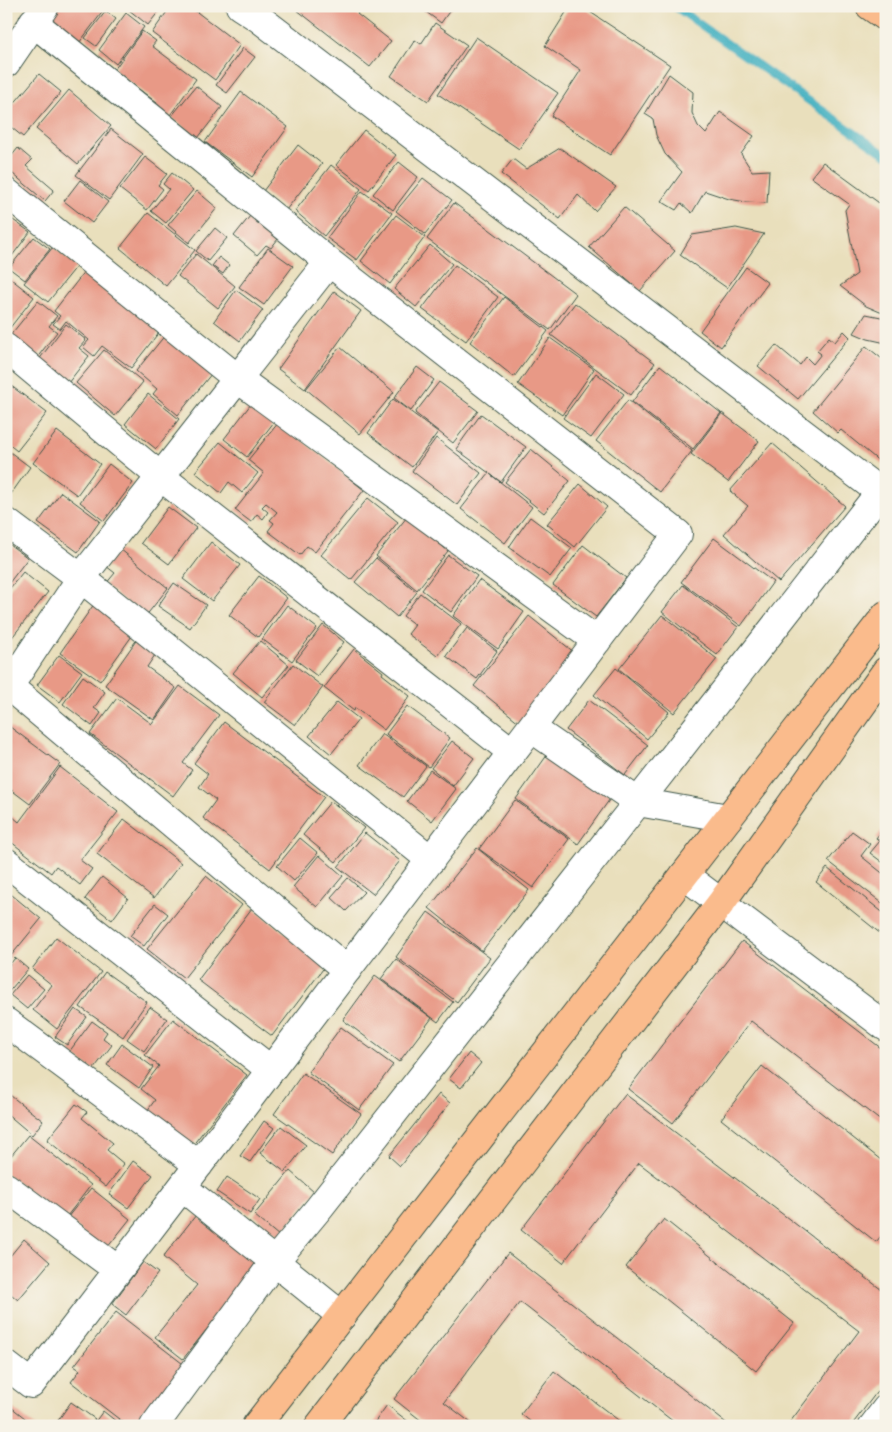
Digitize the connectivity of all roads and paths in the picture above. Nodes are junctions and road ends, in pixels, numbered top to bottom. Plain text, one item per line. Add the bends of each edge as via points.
1 (240, 6) edge
2 (870, 6) edge
3 (39, 14) edge
4 (886, 17) edge
5 (6, 63) edge
6 (6, 192) edge
7 (329, 262) junction
8 (6, 348) edge
9 (238, 379) junction
10 (161, 477) junction
11 (883, 493) edge
12 (6, 522) edge
13 (81, 578) junction
14 (886, 615) edge
15 (597, 641) junction
16 (886, 671) edge
17 (7, 687) edge
18 (531, 728) junction
19 (512, 752) junction
20 (638, 802) junction
21 (728, 818) junction
22 (431, 860) junction
23 (6, 862) edge
24 (684, 875) junction
25 (721, 903) junction
26 (347, 970) junction
27 (6, 1022) edge
28 (886, 1027) edge
29 (271, 1070) junction
30 (199, 1165) junction
31 (6, 1187) edge
32 (182, 1187) junction
33 (275, 1261) junction
34 (118, 1270) junction
35 (342, 1316) junction
36 (6, 1365) edge
37 (886, 1409) edge
38 (154, 1426) edge
39 (256, 1426) edge
40 (318, 1426) edge
41 (873, 1426) edge

1 - 11 lane
2 - 4 main road
3 - 5 lane
3 - 7 lane
6 - 9 lane
7 - 9 lane
7 - 15 lane via 678,534
8 - 10 lane
9 - 10 lane
9 - 15 lane
10 - 13 lane
10 - 19 lane
11 - 20 lane
12 - 13 lane
13 - 17 lane
13 - 22 lane
14 - 21 main road
15 - 18 lane
16 - 25 main road
17 - 26 lane
18 - 19 lane
18 - 20 lane
19 - 22 lane
20 - 21 lane
20 - 33 lane
21 - 24 main road
22 - 26 lane
23 - 29 lane
24 - 25 lane
24 - 35 main road
25 - 28 lane
25 - 40 main road
26 - 29 lane
27 - 30 lane
29 - 30 lane
30 - 32 lane
31 - 34 lane
32 - 33 lane
32 - 34 lane
33 - 35 lane
33 - 38 lane
34 - 36 lane via 31,1384
35 - 39 main road
37 - 41 lane

